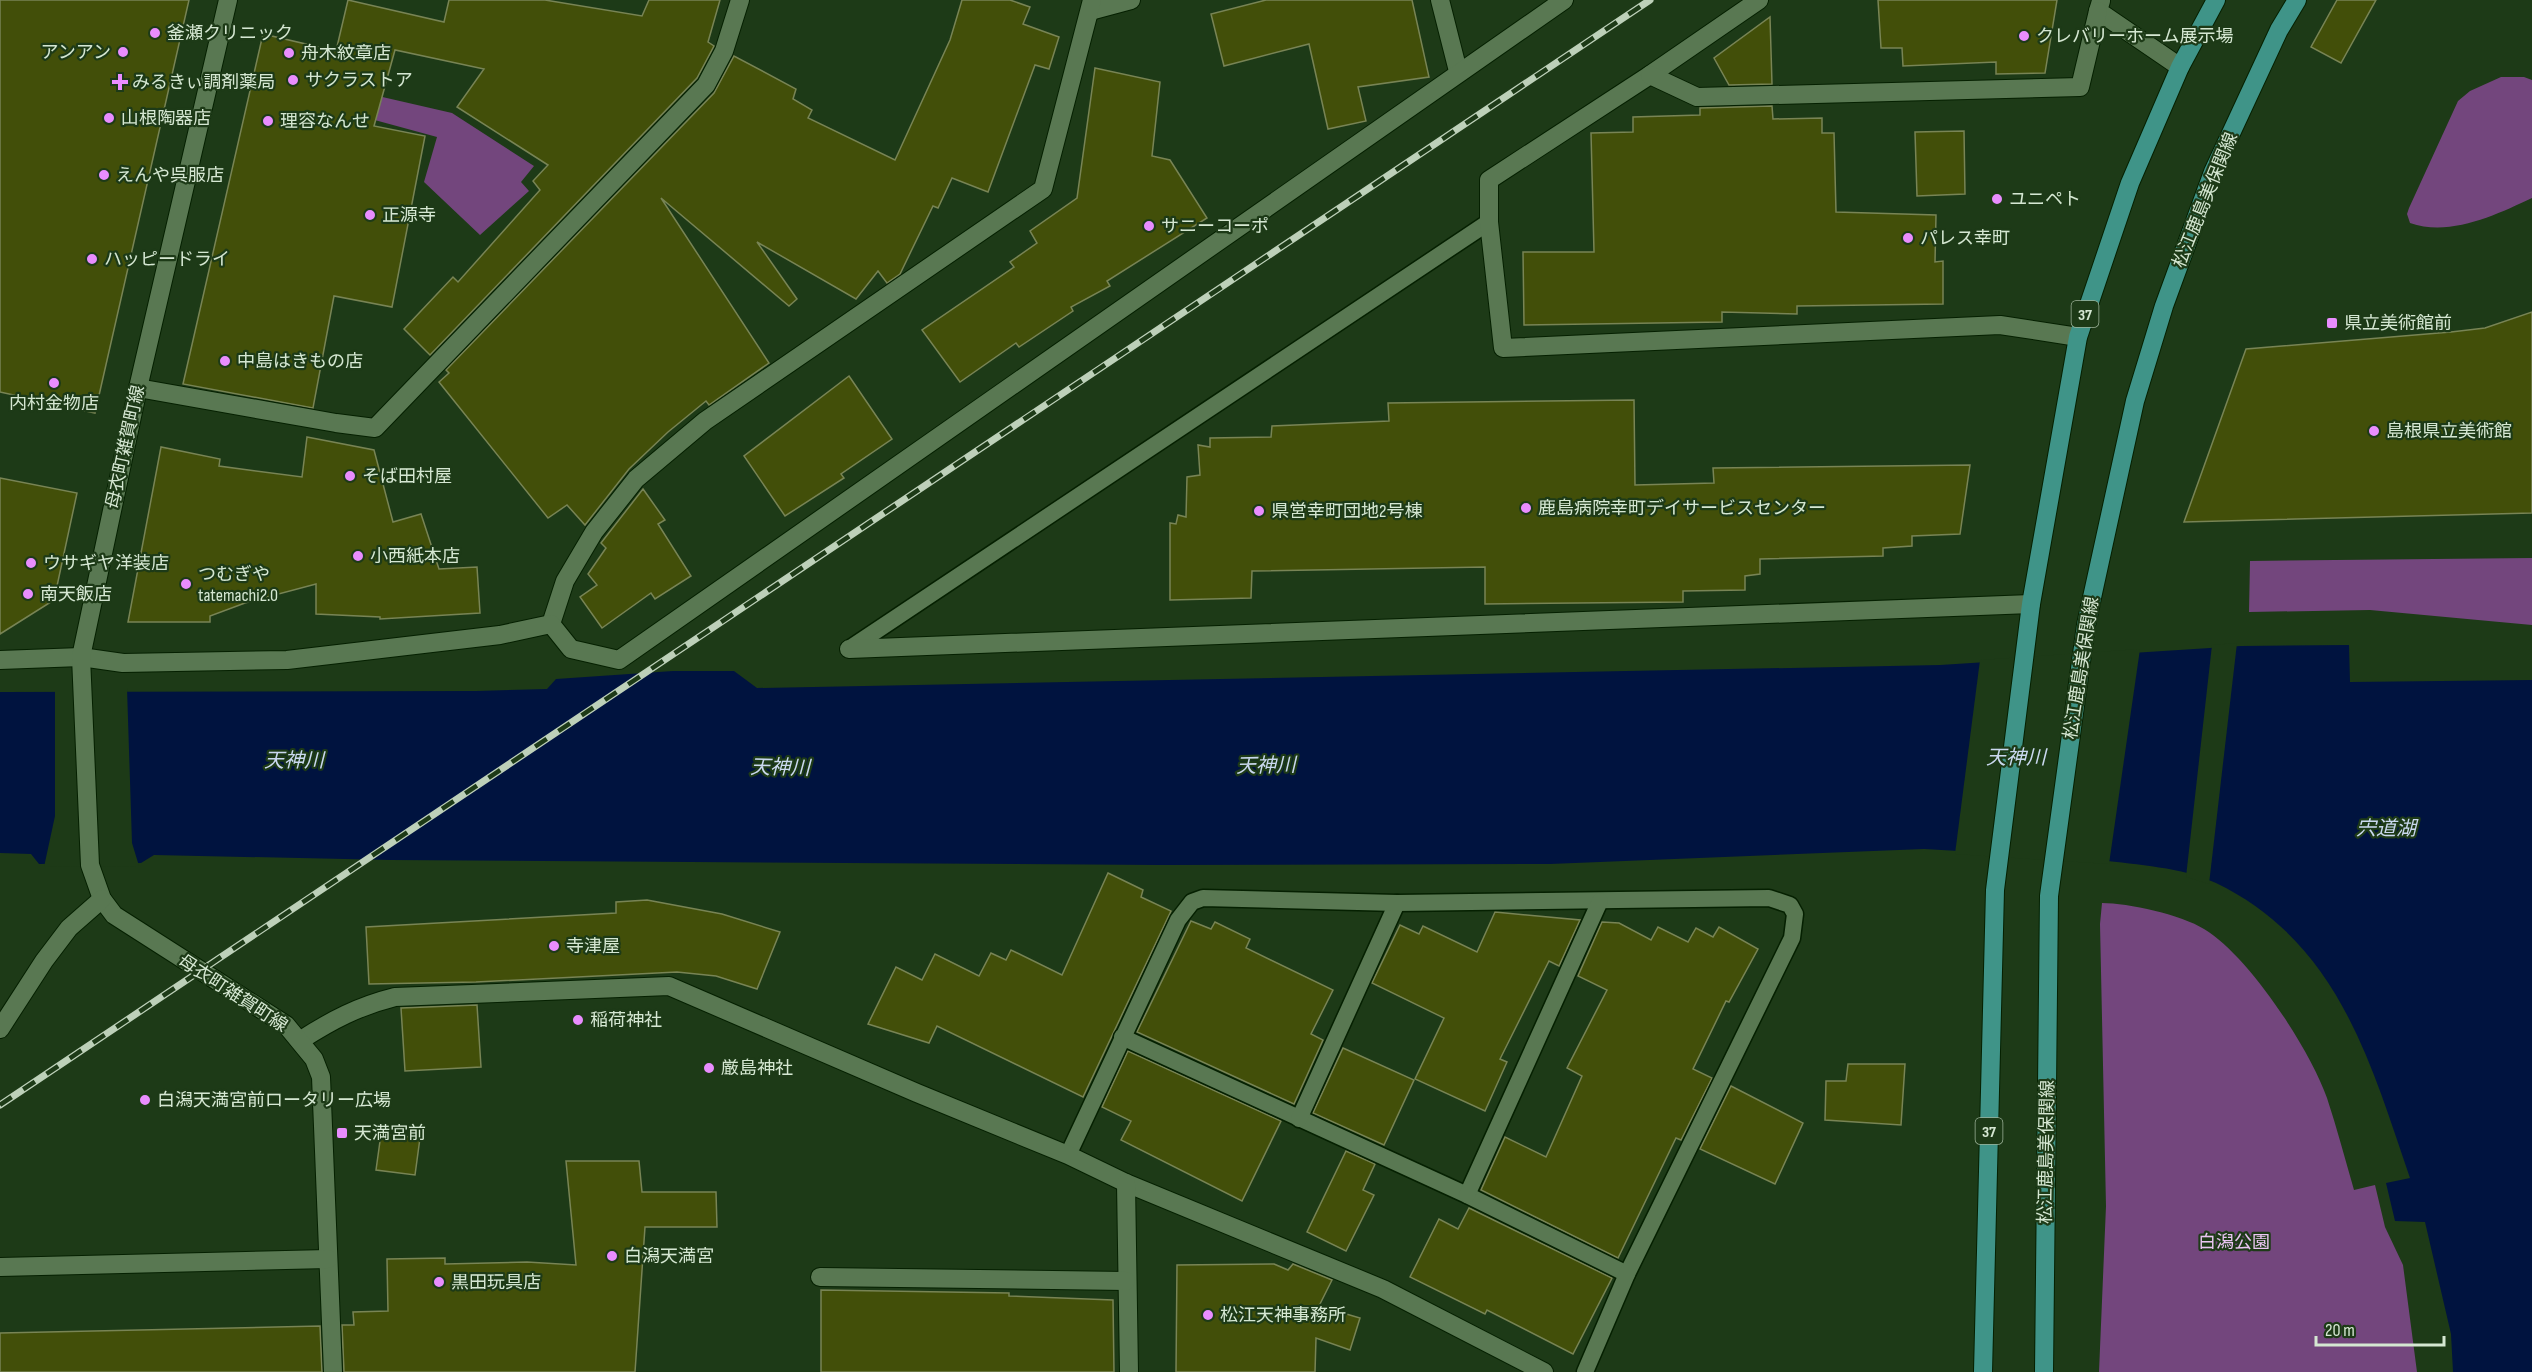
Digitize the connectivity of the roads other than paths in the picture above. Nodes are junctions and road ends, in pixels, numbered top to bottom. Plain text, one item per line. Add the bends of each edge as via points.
1 (228, 0) edge
2 (740, 0) edge
3 (1131, 0) edge
4 (1440, 0) edge
5 (1564, 0) edge
6 (1759, 0) edge
7 (2202, 0) edge
8 (2216, 0) edge
9 (2297, 0) edge
10 (1091, 5) edge
11 (2100, 5) edge
12 (2180, 67) junction
13 (1458, 71) junction
14 (1650, 75) junction
15 (1489, 222) junction
16 (2078, 337) junction
17 (138, 388) junction
18 (2031, 604) junction
19 (551, 624) junction
20 (849, 649) joint
21 (81, 657) junction
22 (0, 660) edge
23 (102, 898) junction
24 (1600, 901) junction
25 (1397, 903) junction
26 (0, 1029) edge
27 (1122, 1037) junction
28 (301, 1041) junction
29 (1299, 1119) junction
30 (1068, 1155) junction
31 (1126, 1182) junction
32 (1467, 1195) junction
33 (328, 1259) junction
34 (0, 1267) edge
35 (1627, 1274) junction
36 (820, 1277) dead end
37 (1126, 1281) junction
38 (333, 1372) edge
39 (1129, 1372) edge
40 (1544, 1372) edge
41 (1585, 1372) edge
42 (1983, 1372) edge
43 (2044, 1372) edge

1 - 17 street, 母衣町雑賀町線
2 - 17 street via 724,51 706,85 375,428
3 - 10 street
4 - 13 street
5 - 13 street
6 - 14 street
7 - 12 main road
8 - 12 main road, 37
9 - 43 main road, 松江鹿島美保関線 via 2279,30 2213,172 2164,306 2135,401 2086,625 2049,896
10 - 19 street via 1043,189 705,421 636,479 594,532 565,581
11 - 12 street
11 - 14 street via 2080,87 1697,97
12 - 16 main road, 37 via 2130,183
13 - 19 street via 619,660 571,650
14 - 15 street via 1490,180
15 - 16 street via 1503,348 2000,325
15 - 20 lane
16 - 18 main road, 37
17 - 21 street, 母衣町雑賀町線
18 - 20 street
18 - 42 main road, 37 via 1995,890
19 - 21 street via 500,635 287,660 123,663
21 - 22 street
21 - 23 street, 母衣町雑賀町線 via 90,864
23 - 26 street via 69,927
23 - 28 street, 母衣町雑賀町線 via 128,926 286,1025
24 - 25 lane
24 - 32 lane
24 - 35 lane via 1769,898 1790,905 1795,914 1792,938
25 - 27 lane via 1217,897 1192,902 1178,920
25 - 29 lane
27 - 29 lane
27 - 30 lane
28 - 30 street via 339,1016 395,997 669,986
28 - 33 street, 母衣町雑賀町線 via 321,1077
29 - 32 lane
30 - 31 street
31 - 37 street
31 - 40 street via 1383,1289
32 - 35 lane
33 - 34 street
33 - 38 street, 母衣町雑賀町線
35 - 41 lane
36 - 37 street
37 - 39 street

